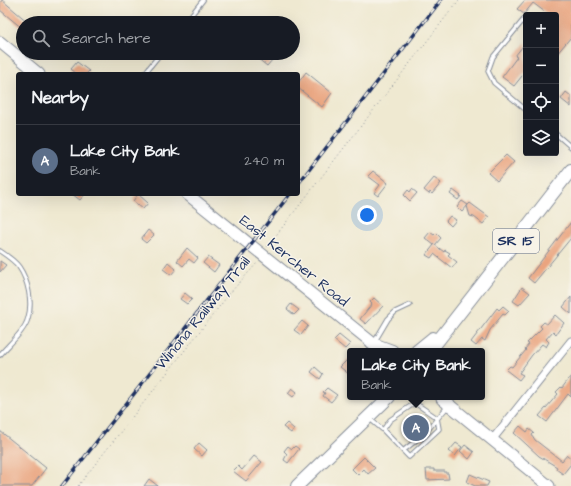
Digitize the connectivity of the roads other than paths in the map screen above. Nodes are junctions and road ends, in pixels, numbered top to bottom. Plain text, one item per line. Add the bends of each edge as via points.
1 (203, 0) edge
2 (190, 16) edge
3 (523, 20) edge
4 (0, 42) edge
5 (16, 55) edge
6 (22, 60) edge
7 (155, 60) edge
8 (37, 72) edge
9 (146, 72) edge
10 (523, 107) edge
11 (559, 136) edge
12 (571, 146) edge
13 (571, 170) edge
14 (190, 196) edge
15 (0, 251) edge
16 (410, 305) dead end
17 (460, 312) junction
18 (571, 341) edge
19 (378, 347) edge
20 (422, 348) edge
21 (432, 348) edge
22 (439, 348) edge
23 (0, 355) edge
24 (386, 400) edge
25 (444, 400) edge
26 (369, 418) junction
27 (436, 418) junction
28 (383, 430) junction
29 (426, 432) dead end
30 (419, 438) dead end
31 (492, 440) junction
32 (403, 451) junction
33 (297, 486) edge
34 (549, 486) edge

1 - 2 lane
3 - 10 lane via 493,57 488,71 494,83
4 - 5 main road
6 - 8 main road
7 - 9 lane
11 - 12 lane
13 - 17 main road, SR 15
14 - 19 main road, East Kercher Road
15 - 23 lane via 18,266 28,284 29,302 28,318 22,330
16 - 19 lane via 388,318
17 - 20 main road
17 - 21 main road, SR 15
17 - 22 main road
18 - 31 street
24 - 26 main road
25 - 27 lane
25 - 31 main road
26 - 28 lane
26 - 33 main road
27 - 28 lane via 415,402 390,420
27 - 29 lane
27 - 32 lane via 439,426 436,432 409,457
28 - 32 lane
30 - 32 lane
31 - 34 main road

